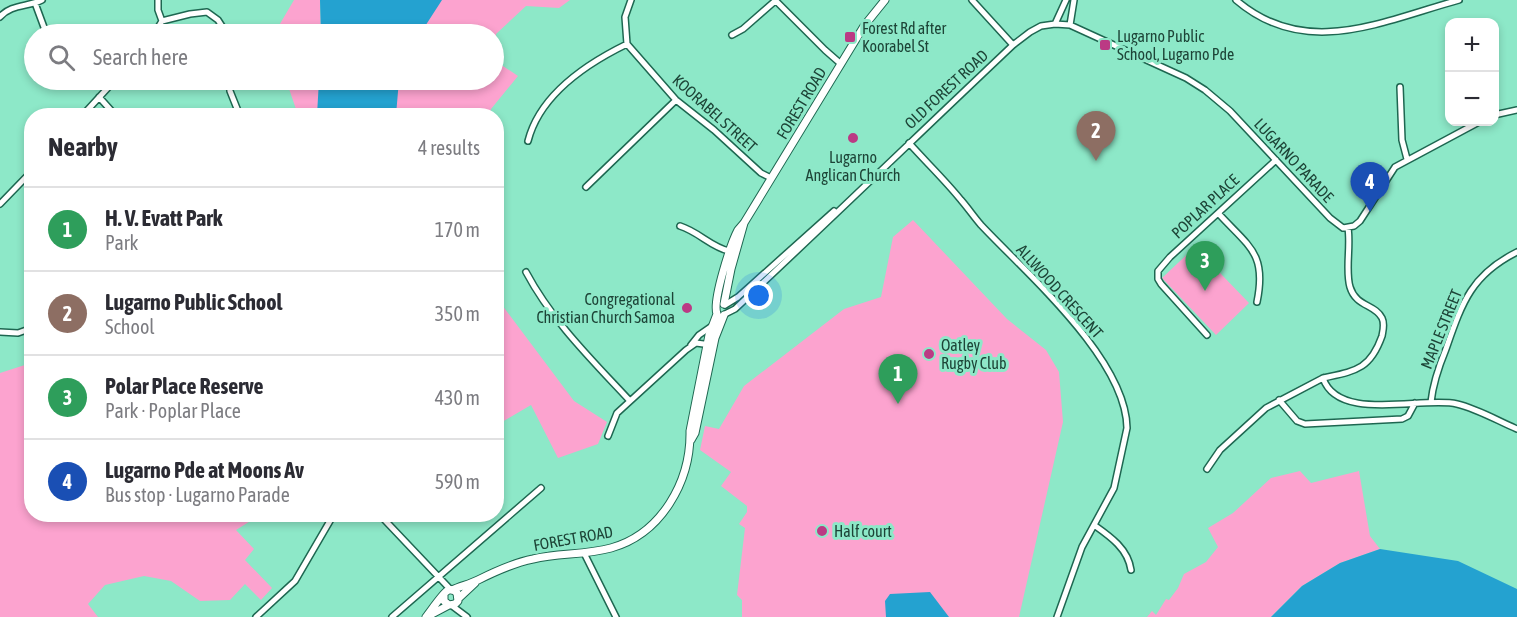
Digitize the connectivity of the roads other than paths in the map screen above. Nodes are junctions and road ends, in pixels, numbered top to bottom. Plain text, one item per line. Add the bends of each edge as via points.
1 (42, 0) edge
2 (158, 0) edge
3 (632, 0) edge
4 (775, 0) edge
5 (885, 0) edge
6 (972, 0) edge
7 (1066, 0) edge
8 (1074, 0) edge
9 (1236, 0) edge
10 (1459, 0) edge
11 (35, 3) junction
12 (0, 18) edge
13 (162, 21) junction
14 (43, 24) edge
15 (160, 24) edge
16 (221, 24) edge
17 (1055, 24) junction
18 (1070, 25) junction
19 (732, 35) dead end
20 (627, 44) junction
21 (1013, 45) junction
22 (841, 64) junction
23 (1401, 87) dead end
24 (106, 90) edge
25 (230, 90) edge
26 (99, 97) junction
27 (676, 100) junction
28 (89, 108) edge
29 (109, 108) edge
30 (237, 108) edge
31 (1517, 110) edge
32 (1499, 114) edge
33 (1471, 126) edge
34 (528, 141) dead end
35 (909, 143) junction
36 (1407, 159) junction
37 (1276, 160) junction
38 (771, 178) junction
39 (24, 179) edge
40 (586, 187) dead end
41 (851, 197) junction
42 (0, 204) edge
43 (1218, 213) junction
44 (744, 223) junction
45 (680, 226) dead end
46 (1348, 228) junction
47 (729, 251) junction
48 (1517, 252) edge
49 (526, 272) dead end
50 (727, 289) junction
51 (741, 294) junction
52 (1257, 302) dead end
53 (725, 305) junction
54 (721, 312) junction
55 (712, 326) junction
56 (24, 331) edge
57 (0, 332) edge
58 (1207, 335) dead end
59 (710, 345) junction
60 (690, 346) junction
61 (1323, 378) junction
62 (1279, 400) junction
63 (630, 401) junction
64 (1431, 402) junction
65 (1415, 403) junction
66 (1517, 429) edge
67 (608, 436) dead end
68 (1207, 469) dead end
69 (541, 488) dead end
70 (504, 520) edge
71 (329, 522) edge
72 (386, 522) edge
73 (502, 522) edge
74 (1094, 525) junction
75 (584, 553) junction
76 (1131, 570) dead end
77 (438, 577) junction
78 (477, 581) junction
79 (448, 592) junction
80 (458, 599) junction
81 (450, 605) junction
82 (465, 615) edge
83 (256, 617) edge
84 (392, 617) edge
85 (426, 617) edge
86 (616, 617) edge
87 (1057, 617) edge

1 - 11 street
2 - 13 street
3 - 20 street via 625,17
4 - 19 street
4 - 22 street
5 - 22 street, FOREST ROAD
6 - 21 street
7 - 17 street
8 - 18 street
9 - 10 street via 1275,24 1319,33 1352,30
11 - 12 street via 19,5
11 - 14 street
13 - 15 street
13 - 16 street via 207,12
17 - 18 street, OLD FOREST ROAD
17 - 21 street, OLD FOREST ROAD via 1035,29
18 - 37 street, LUGARNO PARADE via 1176,72 1205,90
20 - 27 street, KOORABEL STREET
20 - 34 street via 594,60 551,99 532,125
21 - 35 street, OLD FOREST ROAD
22 - 38 street, FOREST ROAD
23 - 36 street via 1402,140
24 - 26 street
25 - 30 street
26 - 28 street
26 - 29 street
27 - 38 street, KOORABEL STREET
27 - 40 street
31 - 32 street
33 - 36 street
35 - 41 street, OLD FOREST ROAD
35 - 74 street, ALLWOOD CRESCENT via 1078,327 1095,348 1120,396 1126,428 1114,488
36 - 46 street via 1391,170 1361,219
37 - 43 street, POPLAR PLACE
37 - 46 street, LUGARNO PARADE via 1334,222
38 - 44 street, FOREST ROAD
39 - 42 street
41 - 51 street, OLD FOREST ROAD
41 - 54 street, OLD FOREST ROAD via 735,309
43 - 52 street via 1256,256 1261,277
43 - 58 street, POPLAR PLACE via 1154,274
44 - 47 street, FOREST ROAD
44 - 50 street, FOREST ROAD
45 - 47 street
46 - 61 street via 1350,288 1359,302 1382,316 1384,325 1375,352 1365,366
47 - 54 street, FOREST ROAD
48 - 64 street, MAPLE STREET via 1488,269 1465,299 1432,386
49 - 63 street via 559,324
50 - 51 street
50 - 53 street, FOREST ROAD
51 - 53 street, OLD FOREST ROAD
53 - 54 street via 720,304
54 - 55 street, FOREST ROAD
54 - 59 street, FOREST ROAD
55 - 59 street, FOREST ROAD
55 - 60 street
56 - 57 street
59 - 60 street
59 - 75 street, FOREST ROAD via 695,433 668,506 656,521 626,542
60 - 63 street
61 - 62 street
61 - 65 street via 1336,394 1366,405
62 - 65 street via 1305,424 1402,419
62 - 68 street via 1220,450
63 - 67 street via 617,413
64 - 65 street
64 - 66 street via 1458,404
69 - 70 street
71 - 83 street via 295,581
72 - 77 street
73 - 77 street
74 - 76 street via 1121,548
74 - 87 street, ALLWOOD CRESCENT
75 - 78 street, FOREST ROAD via 523,561
75 - 86 street
77 - 79 street
77 - 84 street
78 - 79 street, FOREST ROAD
78 - 80 street, FOREST ROAD
79 - 80 street via 457,593
79 - 81 street via 444,601
79 - 85 street
80 - 81 street, FOREST ROAD
80 - 82 street
81 - 82 street
81 - 85 street

